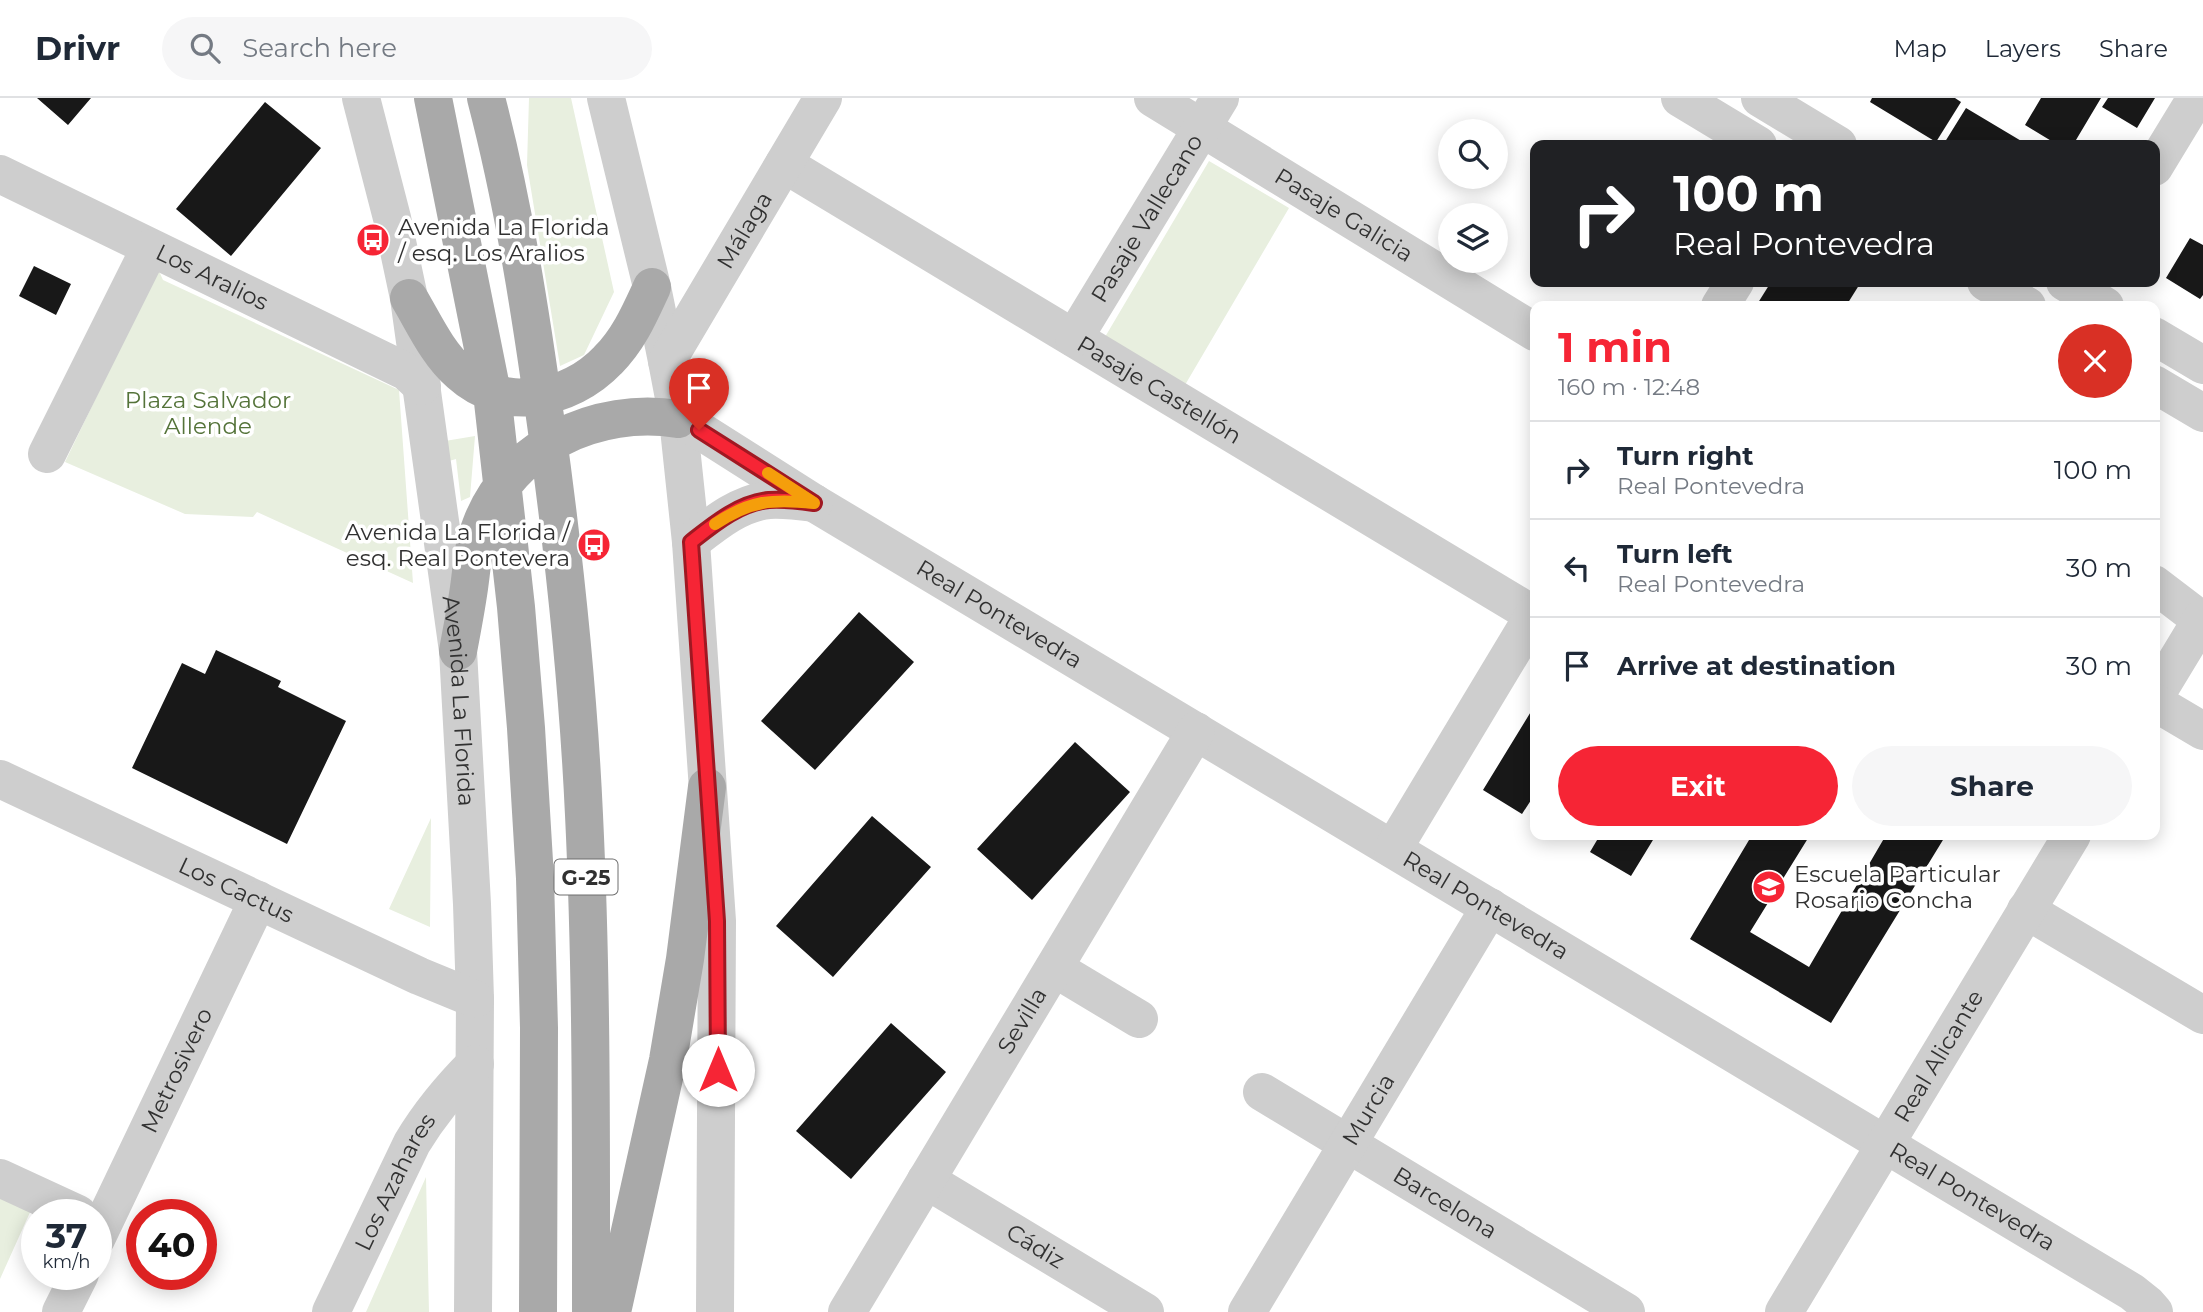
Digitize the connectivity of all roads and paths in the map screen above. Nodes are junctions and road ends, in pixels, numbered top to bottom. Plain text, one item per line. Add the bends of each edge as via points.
1 (360, 98) edge
2 (433, 98) edge
3 (606, 98) edge
4 (823, 98) edge
5 (1153, 98) edge
6 (1680, 98) edge
7 (1760, 98) edge
8 (2196, 98) edge
9 (489, 103) edge
10 (1210, 113) edge
11 (1750, 140) edge
12 (1830, 140) edge
13 (2160, 157) edge
14 (784, 164) junction
15 (0, 174) edge
16 (150, 248) junction
17 (652, 287) junction
18 (1994, 287) edge
19 (409, 298) junction
20 (2018, 301) edge
21 (1530, 329) edge
22 (1074, 338) junction
23 (2160, 340) edge
24 (667, 361) junction
25 (2203, 365) edge
26 (422, 386) junction
27 (2160, 388) edge
28 (492, 393) junction
29 (542, 396) junction
30 (2203, 413) edge
31 (678, 419) junction
32 (549, 443) junction
33 (47, 454) dead end
34 (503, 485) junction
35 (814, 503) junction
36 (691, 542) junction
37 (2160, 588) edge
38 (1530, 612) edge
39 (2202, 618) edge
40 (1530, 621) edge
41 (458, 651) junction
42 (2160, 690) edge
43 (2160, 704) edge
44 (1196, 731) junction
45 (2203, 731) edge
46 (0, 779) edge
47 (707, 787) junction
48 (2069, 840) edge
49 (1393, 849) junction
50 (258, 900) junction
51 (1490, 907) junction
52 (2026, 910) junction
53 (1054, 968) junction
54 (475, 999) junction
55 (2203, 1015) edge
56 (1139, 1019) dead end
57 (475, 1064) junction
58 (1262, 1092) dead end
59 (1348, 1143) junction
60 (1885, 1144) junction
61 (0, 1178) edge
62 (926, 1180) junction
63 (41, 1199) edge
64 (107, 1199) edge
65 (71, 1290) edge
66 (61, 1312) edge
67 (331, 1312) edge
68 (473, 1312) edge
69 (538, 1312) edge
70 (591, 1312) edge
71 (612, 1312) edge
72 (715, 1312) edge
73 (847, 1312) edge
74 (1145, 1312) edge
75 (1247, 1312) edge
76 (1626, 1312) edge
77 (1784, 1312) edge
78 (2154, 1312) edge

1 - 19 street, Avenida La Florida
2 - 28 main road, G-25
3 - 17 street
4 - 14 street, Málaga
5 - 10 street, Pasaje Galicia
6 - 11 street
7 - 12 street
8 - 13 street
9 - 29 main road, G-25
10 - 21 street, Pasaje Galicia
10 - 22 street, Pasaje Vallecano
14 - 22 street, Pasaje Castellón
14 - 24 street, Málaga
15 - 16 street, Los Aralios
16 - 26 street, Los Aralios via 407,372
16 - 33 street
17 - 24 street
17 - 29 main road via 630,332 607,361 577,384
18 - 20 street
19 - 26 street, Avenida La Florida
19 - 28 main road via 445,357 461,374
22 - 38 street, Pasaje Castellón
23 - 25 street
24 - 31 street
26 - 41 street, Avenida La Florida
27 - 30 street
28 - 29 main road via 515,398
28 - 34 main road, G-25
29 - 32 main road, G-25
31 - 32 main road via 640,416 596,422
31 - 35 street, Real Pontevedra
31 - 36 street
32 - 34 main road
32 - 70 main road, G-25 via 574,669 584,813
34 - 41 main road via 477,540
34 - 69 main road, G-25 via 535,878
35 - 36 street, Real Pontevedra via 769,500 748,505
35 - 44 street, Real Pontevedra
36 - 47 street
37 - 39 street
39 - 42 street
40 - 49 street
41 - 54 street, Avenida La Florida
43 - 45 street
44 - 49 street, Real Pontevedra
44 - 53 street, Sevilla
46 - 50 street, Los Cactus
47 - 71 main road via 668,1060
47 - 72 street via 718,976
48 - 52 street, Real Alicante
49 - 51 street, Real Pontevedra
50 - 54 street, Los Cactus
50 - 64 street, Metrosivero
51 - 59 street, Murcia
51 - 60 street, Real Pontevedra
52 - 55 street
52 - 60 street, Real Alicante
53 - 56 street
53 - 62 street, Sevilla
54 - 57 street, Avenida La Florida
57 - 67 street, Los Azahares via 449,1090 412,1143
57 - 68 street, Avenida La Florida
58 - 59 street, Barcelona
59 - 75 street, Murcia
59 - 76 street, Barcelona
60 - 77 street, Real Alicante
60 - 78 street, Real Pontevedra via 2132,1292
61 - 63 street
62 - 73 street, Sevilla
62 - 74 street, Cádiz
65 - 66 street

